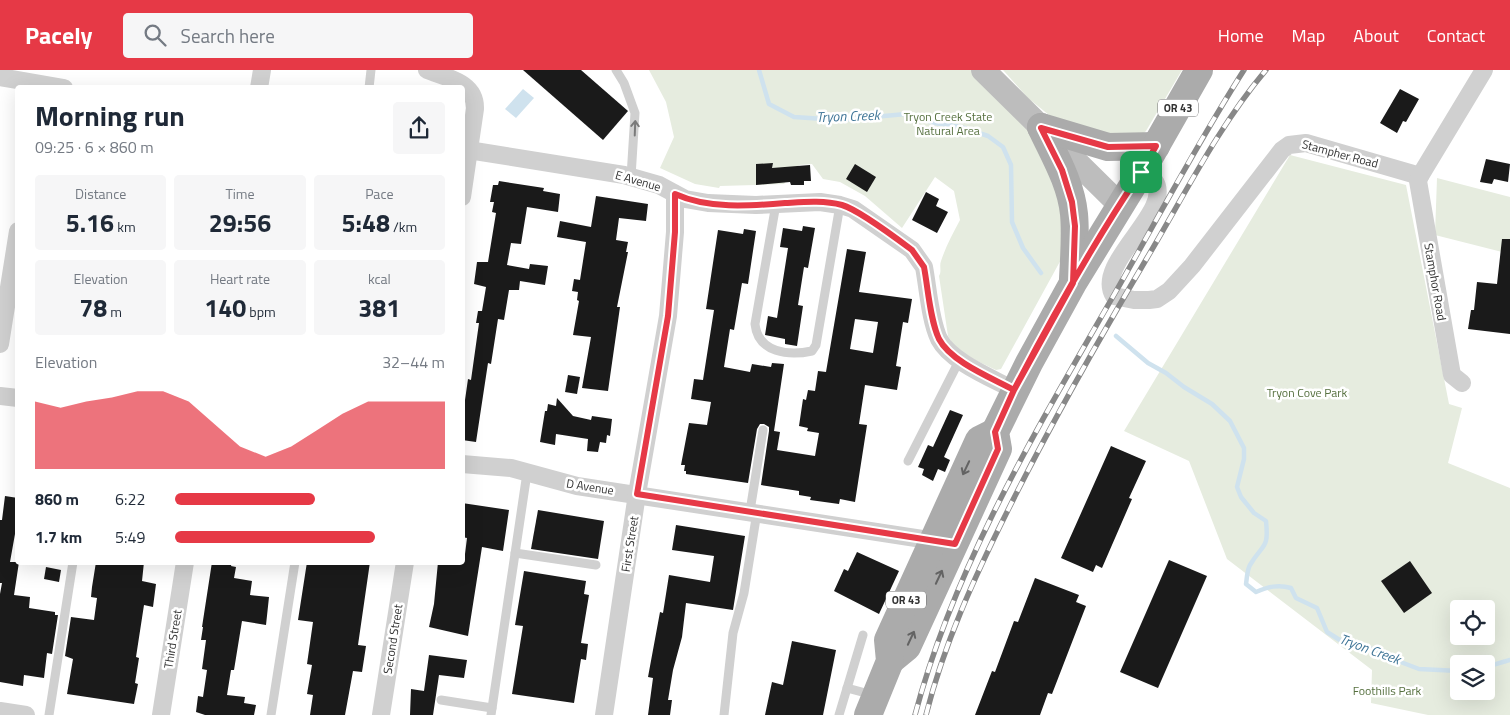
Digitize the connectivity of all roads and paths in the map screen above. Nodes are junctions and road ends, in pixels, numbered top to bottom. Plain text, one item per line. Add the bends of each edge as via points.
1 (262, 70) edge
2 (371, 70) edge
3 (427, 70) edge
4 (616, 70) edge
5 (983, 70) edge
6 (1199, 70) edge
7 (1484, 70) edge
8 (0, 78) edge
9 (41, 80) edge
10 (55, 85) edge
11 (260, 85) edge
12 (369, 85) edge
13 (1041, 128) junction
14 (1156, 146) junction
15 (466, 150) edge
16 (1141, 172) junction
17 (1420, 176) junction
18 (631, 177) junction
19 (675, 194) junction
20 (776, 204) junction
21 (840, 204) junction
22 (1119, 204) junction
23 (15, 250) edge
24 (1073, 283) junction
25 (0, 344) edge
26 (960, 359) junction
27 (1462, 383) dead end
28 (1014, 390) junction
29 (0, 396) edge
30 (15, 398) edge
31 (763, 430) dead end
32 (908, 461) dead end
33 (465, 464) edge
34 (527, 473) junction
35 (637, 494) junction
36 (754, 512) junction
37 (944, 542) junction
38 (515, 552) junction
39 (73, 565) edge
40 (185, 565) edge
41 (295, 565) edge
42 (405, 565) edge
43 (596, 565) dead end
44 (863, 635) dead end
45 (847, 688) junction
46 (441, 700) dead end
47 (872, 705) edge
48 (0, 711) edge
49 (492, 711) edge
50 (26, 715) edge
51 (50, 715) edge
52 (161, 715) edge
53 (271, 715) edge
54 (381, 715) edge
55 (604, 715) edge
56 (724, 715) edge
57 (839, 715) edge

1 - 11 street
2 - 12 lane
3 - 15 street via 465,85 473,97 475,109
18 -> 4 lane via 635,113
5 - 13 main road
6 - 14 main road, OR 43
7 - 17 street
8 - 9 street
9 - 10 street
13 - 14 main road via 1108,147
13 - 22 main road
13 - 24 main road via 1062,170 1072,202 1075,226
14 - 16 main road, OR 43
15 - 18 street, E Avenue
16 - 17 street, Stampher Road via 1154,180 1157,198 1112,272 1111,291 1118,298 1134,300 1157,299 1168,291 1192,266 1276,156 1289,144 1306,143
16 - 22 main road, OR 43
17 - 27 street, Stamphor Road via 1418,182 1452,375
18 - 19 street, E Avenue via 659,185
19 - 20 street, E Avenue via 708,203
19 - 35 street, First Street via 668,316
20 - 21 street, E Avenue
20 - 21 lane via 755,324 763,342 786,354 812,351 816,345
21 - 26 street, E Avenue via 853,209 917,254 924,267 938,337
22 - 24 main road, OR 43
23 - 25 street
24 - 28 main road, OR 43
26 - 28 street, E Avenue
26 - 32 lane
28 - 37 main road, OR 43 via 995,432 979,440
29 - 30 street
31 - 36 lane
33 - 34 street, D Avenue
34 - 35 street, D Avenue via 577,486
34 - 38 lane
35 - 36 street, D Avenue
35 - 55 street, First Street
36 - 37 street, D Avenue
36 - 56 lane via 744,593 733,633
37 - 47 main road, OR 43 via 888,640 890,661
38 - 43 lane
38 - 49 lane
39 - 51 lane
40 - 52 street, Third Street
41 - 53 lane
42 - 54 street, Second Street
44 - 45 lane
45 - 47 lane
45 - 57 lane
46 - 49 lane
48 - 50 street

